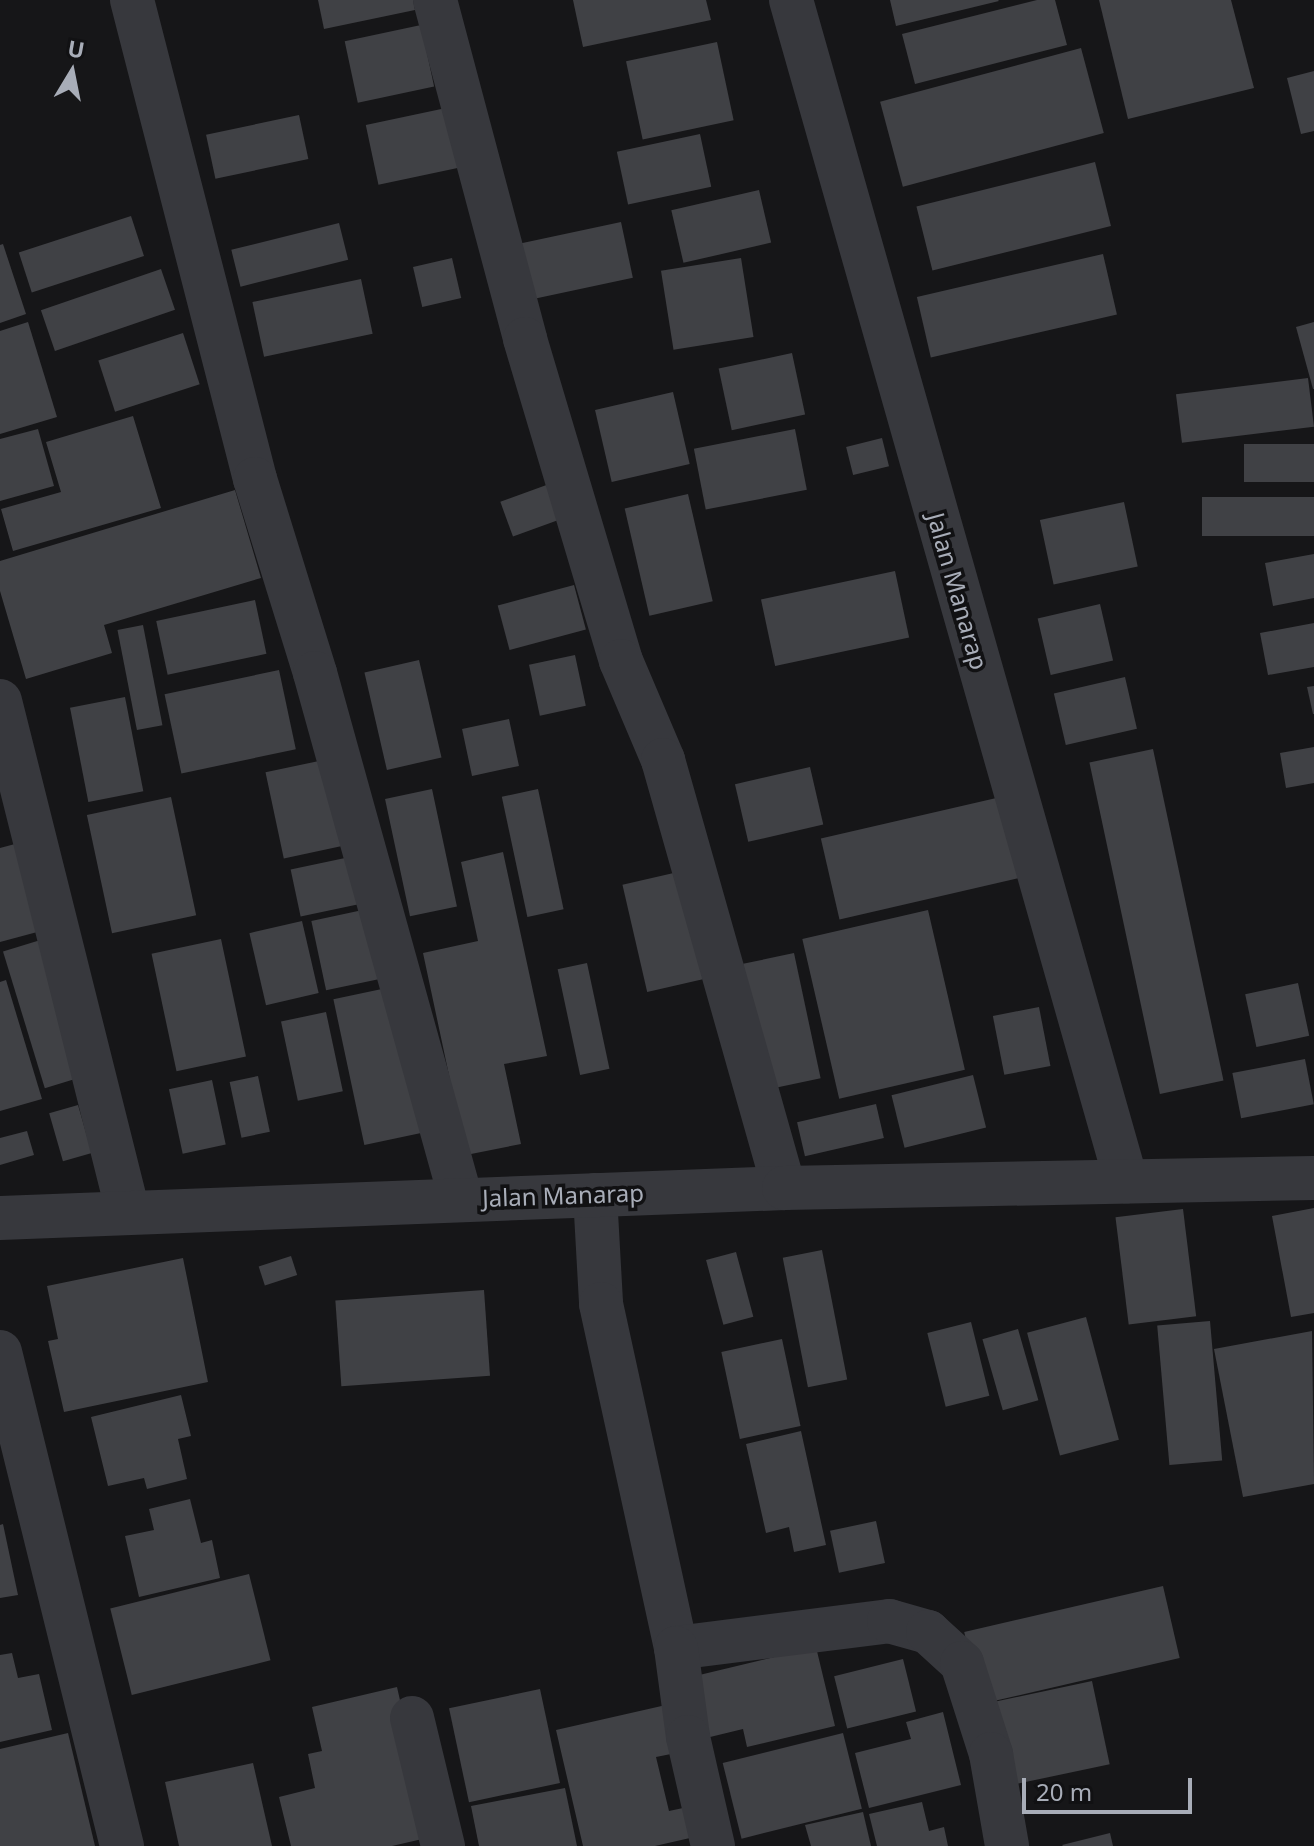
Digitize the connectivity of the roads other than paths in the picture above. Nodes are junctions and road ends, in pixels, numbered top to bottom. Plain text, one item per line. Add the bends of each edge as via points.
1 (132, 0) edge
2 (435, 0) edge
3 (791, 0) edge
4 (0, 701) edge
5 (1314, 1178) edge
6 (1126, 1181) junction
7 (784, 1188) junction
8 (595, 1195) junction
9 (461, 1199) junction
10 (128, 1212) junction
11 (0, 1218) edge
12 (0, 1352) edge
13 (676, 1648) junction
14 (412, 1718) dead end
15 (122, 1846) edge
16 (443, 1846) edge
17 (713, 1846) edge
18 (1007, 1846) edge

1 - 9 street via 255,479 315,673
2 - 7 street via 525,339 621,661 663,760
3 - 6 street, Jalan Manarap
4 - 10 street
5 - 6 street, Jalan Manarap
6 - 7 street, Jalan Manarap
7 - 8 street, Jalan Manarap
8 - 9 street, Jalan Manarap
8 - 13 street via 601,1304
9 - 10 street, Jalan Manarap
10 - 11 street, Jalan Manarap
12 - 15 street
13 - 17 street via 688,1737
13 - 18 street via 889,1621 928,1632 962,1663 991,1754
14 - 16 street

